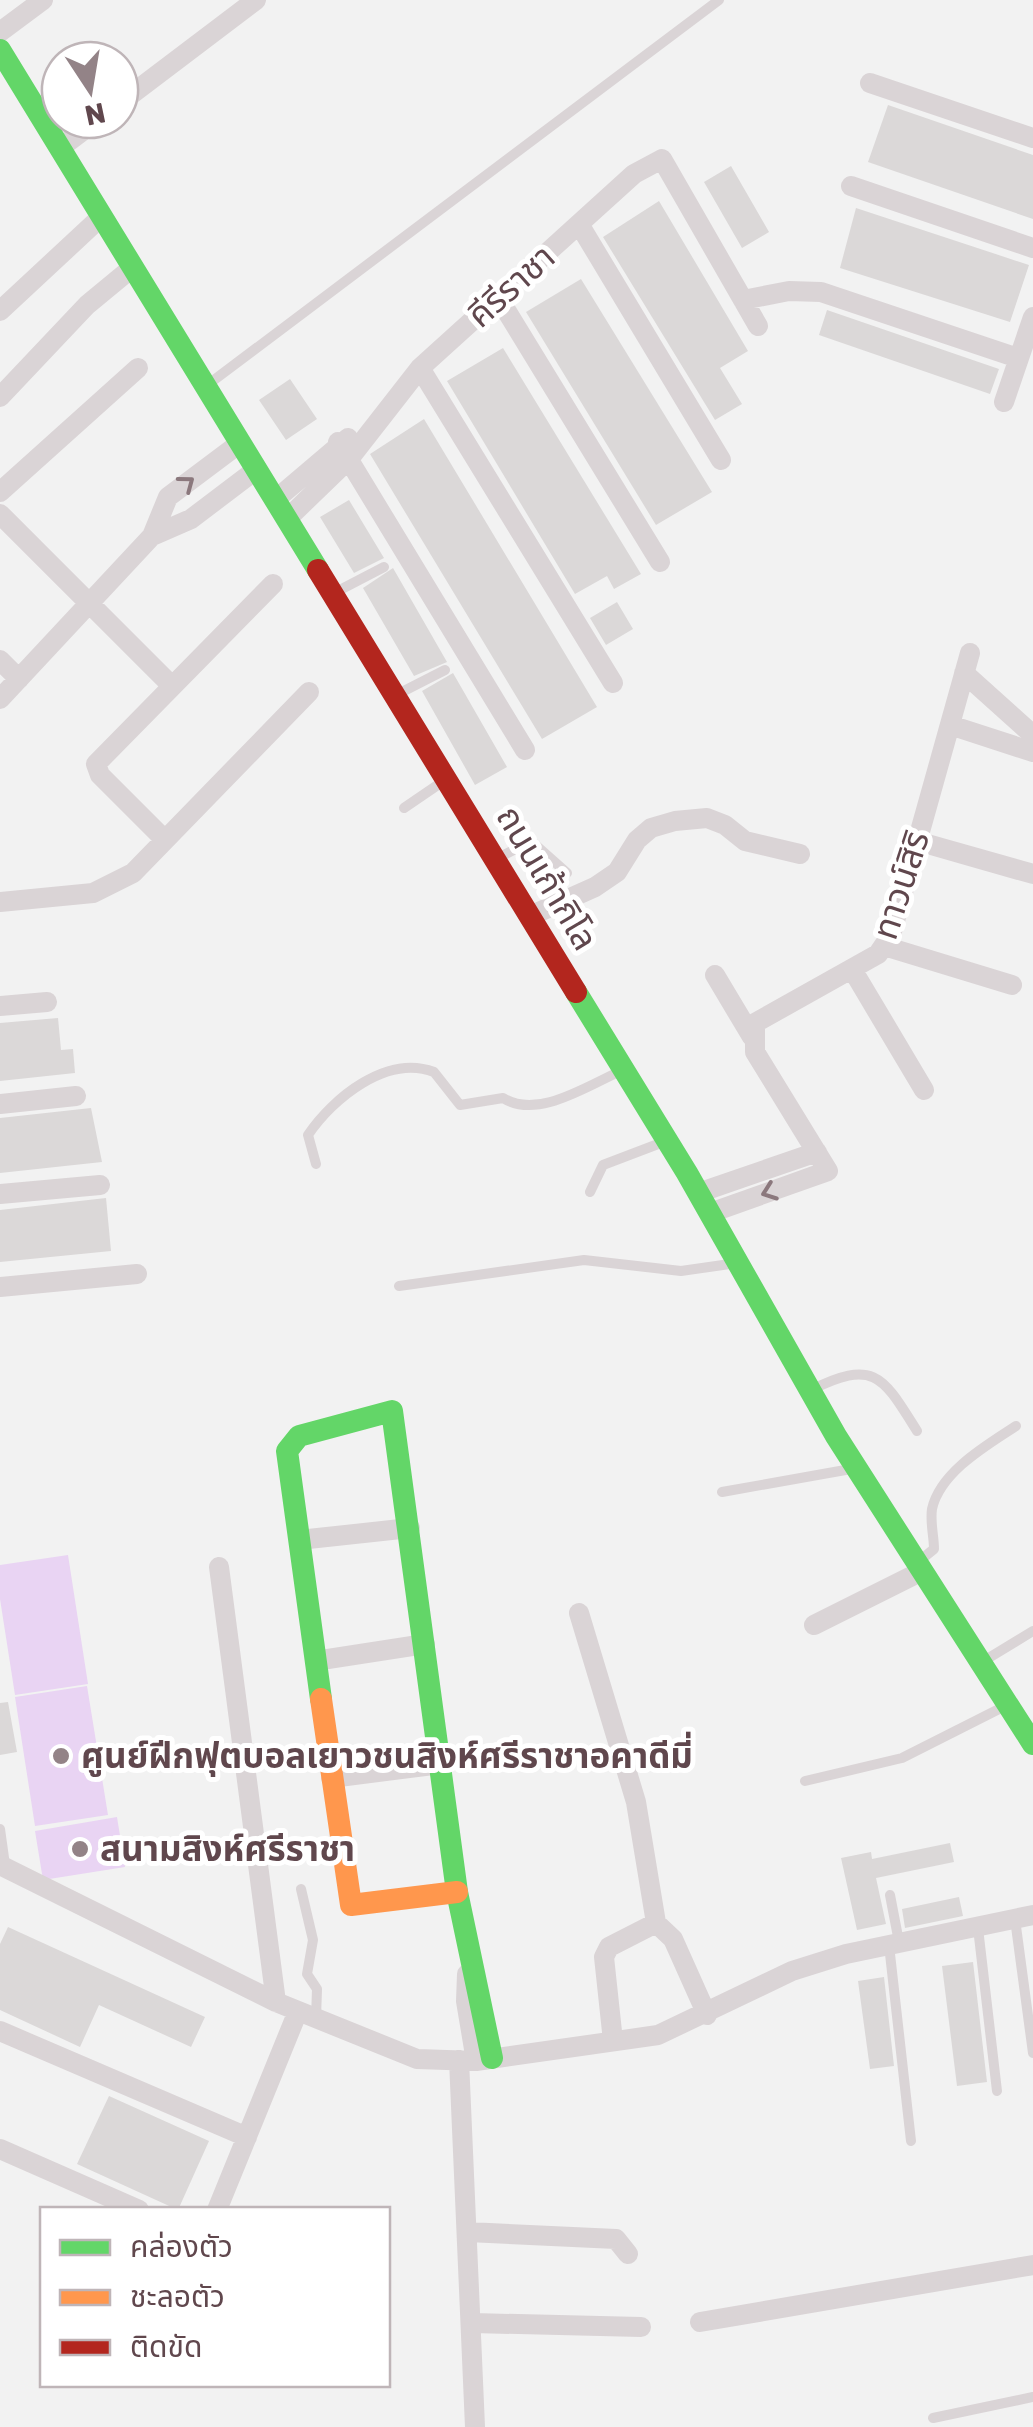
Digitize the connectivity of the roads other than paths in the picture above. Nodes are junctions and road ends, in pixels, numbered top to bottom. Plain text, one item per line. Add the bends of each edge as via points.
1 (44, 0) edge
2 (256, 0) edge
3 (719, 0) edge
4 (0, 32) edge
5 (0, 50) edge
6 (870, 84) dead end
7 (140, 88) edge
8 (1033, 138) edge
9 (71, 140) edge
10 (60, 148) junction
11 (851, 186) dead end
12 (102, 216) junction
13 (579, 224) junction
14 (1033, 248) edge
15 (133, 267) junction
16 (498, 297) junction
17 (742, 300) junction
18 (0, 311) edge
19 (1033, 317) edge
20 (758, 326) dead end
21 (1018, 358) junction
22 (138, 368) dead end
23 (420, 368) junction
24 (205, 386) junction
25 (0, 397) edge
26 (1004, 402) dead end
27 (240, 443) junction
28 (343, 451) junction
29 (721, 460) dead end
30 (256, 469) junction
31 (0, 492) edge
32 (281, 510) junction
33 (0, 514) edge
34 (152, 536) junction
35 (660, 562) dead end
36 (384, 567) dead end
37 (273, 584) dead end
38 (333, 594) junction
39 (92, 602) junction
40 (0, 660) edge
41 (446, 670) dead end
42 (19, 679) junction
43 (613, 682) dead end
44 (171, 686) junction
45 (309, 692) dead end
46 (395, 696) junction
47 (0, 699) edge
48 (950, 726) junction
49 (1033, 735) edge
50 (525, 750) dead end
51 (1033, 752) edge
52 (446, 779) junction
53 (404, 808) dead end
54 (165, 840) junction
55 (917, 841) junction
56 (800, 854) dead end
57 (495, 859) junction
58 (567, 873) dead end
59 (1033, 874) edge
60 (0, 902) edge
61 (530, 916) junction
62 (884, 946) junction
63 (852, 968) junction
64 (715, 975) dead end
65 (1012, 986) dead end
66 (47, 1002) dead end
67 (0, 1006) edge
68 (752, 1037) junction
69 (624, 1070) junction
70 (924, 1090) dead end
71 (76, 1096) dead end
72 (0, 1104) edge
73 (666, 1140) junction
74 (817, 1152) junction
75 (316, 1164) dead end
76 (100, 1186) dead end
77 (590, 1192) dead end
78 (0, 1194) edge
79 (704, 1203) junction
80 (738, 1262) junction
81 (138, 1274) dead end
82 (399, 1286) dead end
83 (0, 1287) edge
84 (810, 1390) junction
85 (1016, 1426) dead end
86 (917, 1430) dead end
87 (857, 1468) junction
88 (722, 1492) dead end
89 (410, 1528) junction
90 (299, 1540) junction
91 (219, 1567) dead end
92 (920, 1567) junction
93 (579, 1613) dead end
94 (814, 1625) dead end
95 (1033, 1631) edge
96 (425, 1644) junction
97 (315, 1660) junction
98 (981, 1663) junction
99 (1008, 1704) junction
100 (1033, 1744) edge
101 (441, 1764) junction
102 (331, 1778) junction
103 (805, 1782) dead end
104 (0, 1829) edge
105 (3, 1865) edge
106 (301, 1890) dead end
107 (457, 1892) junction
108 (890, 1895) dead end
109 (1024, 1917) edge
110 (656, 1923) junction
111 (978, 1928) junction
112 (894, 1944) junction
113 (276, 2002) junction
114 (707, 2014) junction
115 (307, 2015) junction
116 (0, 2031) edge
117 (613, 2041) junction
118 (1033, 2053) edge
119 (476, 2060) junction
120 (996, 2091) dead end
121 (247, 2137) junction
122 (911, 2141) dead end
123 (0, 2149) edge
124 (133, 2207) edge
125 (218, 2207) edge
126 (468, 2232) junction
127 (628, 2254) dead end
128 (1033, 2265) edge
129 (700, 2322) dead end
130 (473, 2323) junction
131 (641, 2327) dead end
132 (1033, 2397) edge
133 (933, 2418) dead end
134 (475, 2427) edge

1 - 4 street
2 - 7 street
3 - 24 lane
5 - 10 main road, ถนนเก้ากิโล
6 - 8 street
9 - 10 street
10 - 12 main road, ถนนเก้ากิโล
11 - 14 street
12 - 15 main road, ถนนเก้ากิโล
12 - 18 street
13 - 16 street, คีรีราชา
13 - 17 street, คีรีราชา via 634,174 662,159
13 - 29 street
15 - 24 main road, ถนนเก้ากิโล
15 - 25 street via 87,304
16 - 23 street, คีรีราชา
16 - 35 street
17 - 20 street
17 - 21 street via 821,292
19 - 21 street
21 - 26 street
22 - 31 street
23 - 28 street, คีรีราชา
23 - 43 street
24 - 27 main road, ถนนเก้ากิโล
27 - 30 main road, ถนนเก้ากิโล
34 -> 27 street via 168,497
28 - 32 street, คีรีราชา
28 - 50 street
30 - 32 main road, ถนนเก้ากิโล
30 - 34 street via 190,519
32 - 38 main road, ถนนเก้ากิโล
33 - 39 street
34 - 39 street
36 - 38 lane
37 - 44 street
38 - 46 main road, ถนนเก้ากิโล
39 - 42 street
39 - 44 street
40 - 42 street
41 - 46 lane
42 - 47 street
44 - 54 street via 96,764
45 - 54 street
46 - 52 main road, ถนนเก้ากิโล
48 - 49 street, ทาวน์สิริ via 967,663
48 - 51 street
48 - 55 street, ทาวน์สิริ
52 - 53 lane
52 - 57 main road, ถนนเก้ากิโล
54 - 60 street via 133,873 92,892
55 - 59 street
55 - 62 street, ทาวน์สิริ
56 - 61 street via 745,840 708,818 674,822 637,840 617,872
57 - 58 lane via 530,840
57 - 61 main road, ถนนเก้ากิโล
61 - 69 main road, ถนนเก้ากิโล
62 - 63 street, ทาวน์สิริ
62 - 65 street
63 - 68 street, ทาวน์สิริ via 755,1023
63 - 70 street
64 - 68 street
66 - 67 street
68 - 74 street
69 - 73 main road, ถนนเก้ากิโล
69 - 75 lane via 536,1106 503,1098 460,1106 434,1072 389,1070 320,1118 308,1135
71 - 72 street
73 - 77 lane via 603,1165
73 - 79 main road, ถนนเก้ากิโล
74 - 79 street
74 -> 79 street via 828,1171
76 - 78 street
79 - 80 main road, ถนนเก้ากิโล
80 - 82 lane via 681,1271 584,1260
80 - 84 main road, ถนนเก้ากิโล
81 - 83 street
84 - 86 lane via 854,1371 874,1375
84 - 87 main road, ถนนเก้ากิโล
85 - 92 lane via 948,1481 932,1508 934,1550
87 - 88 lane
87 - 92 main road, ถนนเก้ากิโล
89 - 90 street
89 - 90 main road via 392,1411 290,1444
89 - 96 main road
90 - 97 main road
91 - 113 street
92 - 94 street
92 - 98 main road, ถนนเก้ากิโล
93 - 110 street via 636,1802
95 - 98 lane
96 - 97 street
96 - 101 main road
97 - 102 main road
98 - 99 main road, ถนนเก้ากิโล
99 - 100 main road, ถนนเก้ากิโล
99 - 103 lane via 902,1758
101 - 102 street
101 - 107 main road
102 - 107 main road via 352,1906
104 - 105 lane
105 - 113 street
106 - 115 lane via 313,1940 306,1974 317,1988
107 - 119 main road
108 - 112 lane
109 - 111 street
109 - 118 lane
110 - 114 street via 673,1939
110 - 117 street via 608,1947 604,1956
111 - 112 street
111 - 120 lane
112 - 114 street via 792,1971
112 - 122 lane
113 - 115 street
114 - 117 street via 658,2035
115 - 119 street via 417,2058
115 - 121 street
116 - 121 street
117 - 119 street
119 - 126 street
121 - 125 street
123 - 124 street
126 - 127 street via 616,2239
126 - 130 street
128 - 129 street
130 - 131 street
130 - 134 street
132 - 133 lane

